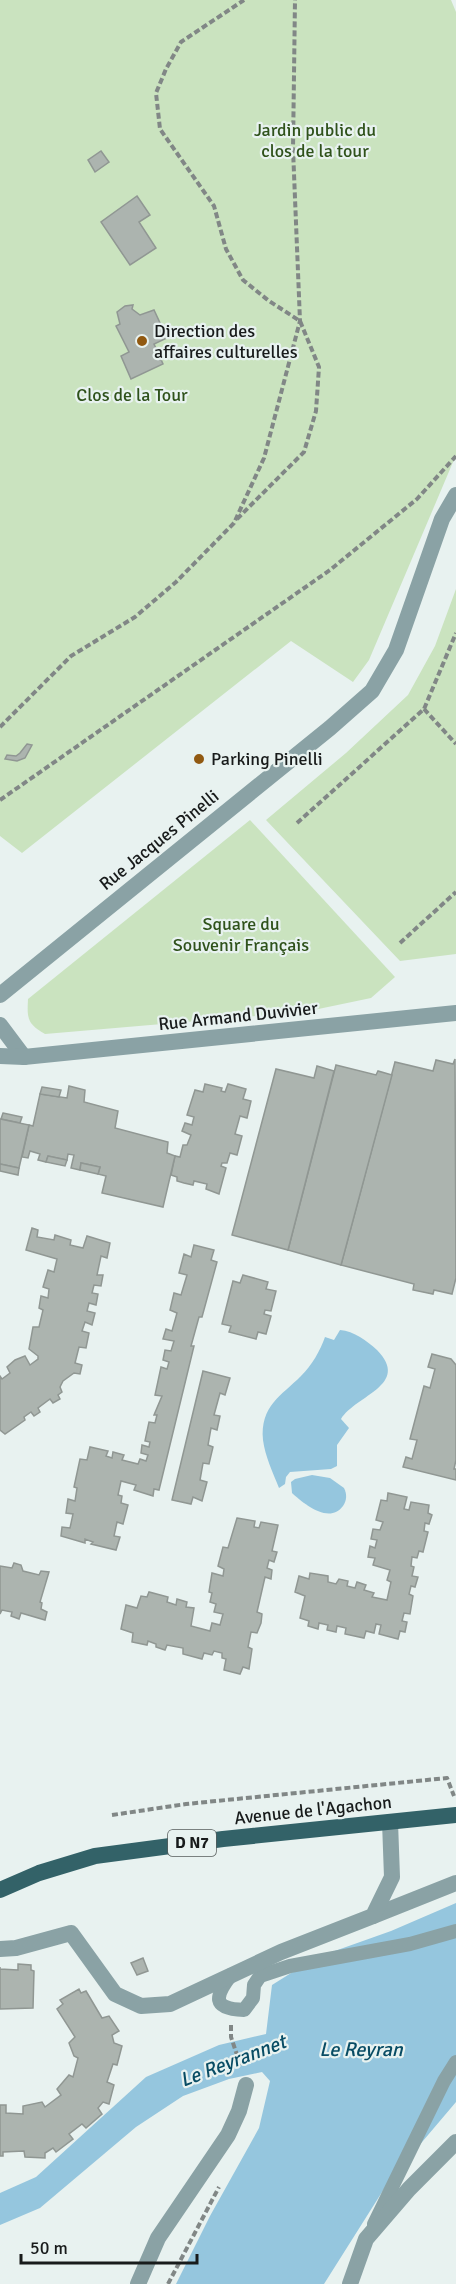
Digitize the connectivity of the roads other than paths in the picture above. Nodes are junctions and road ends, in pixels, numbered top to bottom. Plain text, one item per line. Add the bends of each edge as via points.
1 (456, 495) edge
2 (0, 995) edge
3 (456, 1013) edge
4 (0, 1025) edge
5 (0, 1056) edge
6 (24, 1057) junction
7 (456, 1815) edge
8 (390, 1822) junction
9 (456, 1883) edge
10 (0, 1890) edge
11 (373, 1916) junction
12 (456, 1932) edge
13 (0, 1949) edge
14 (232, 1974) junction
15 (456, 2062) edge
16 (246, 2085) road end
17 (456, 2142) edge
18 (366, 2239) junction
19 (138, 2284) edge
20 (350, 2284) edge

1 - 2 street, Rue Jacques Pinelli via 442,519 396,650 372,691
3 - 6 street, Rue Armand Duvivier
4 - 6 street
5 - 6 street, Rue Armand Duvivier
7 - 8 main road, Avenue de l'Agachon / D N7
8 - 10 main road, Avenue de l'Agachon / D N7 via 95,1856
8 - 11 street via 392,1877
9 - 11 street
11 - 14 street
12 - 14 lane via 290,1966 260,1976 253,1998 244,2010 221,2004 220,1991
13 - 14 street via 71,1933 115,1994 141,2006 170,2004
15 - 18 lane
16 - 19 street via 228,2135 158,2238
17 - 18 street
18 - 20 street

